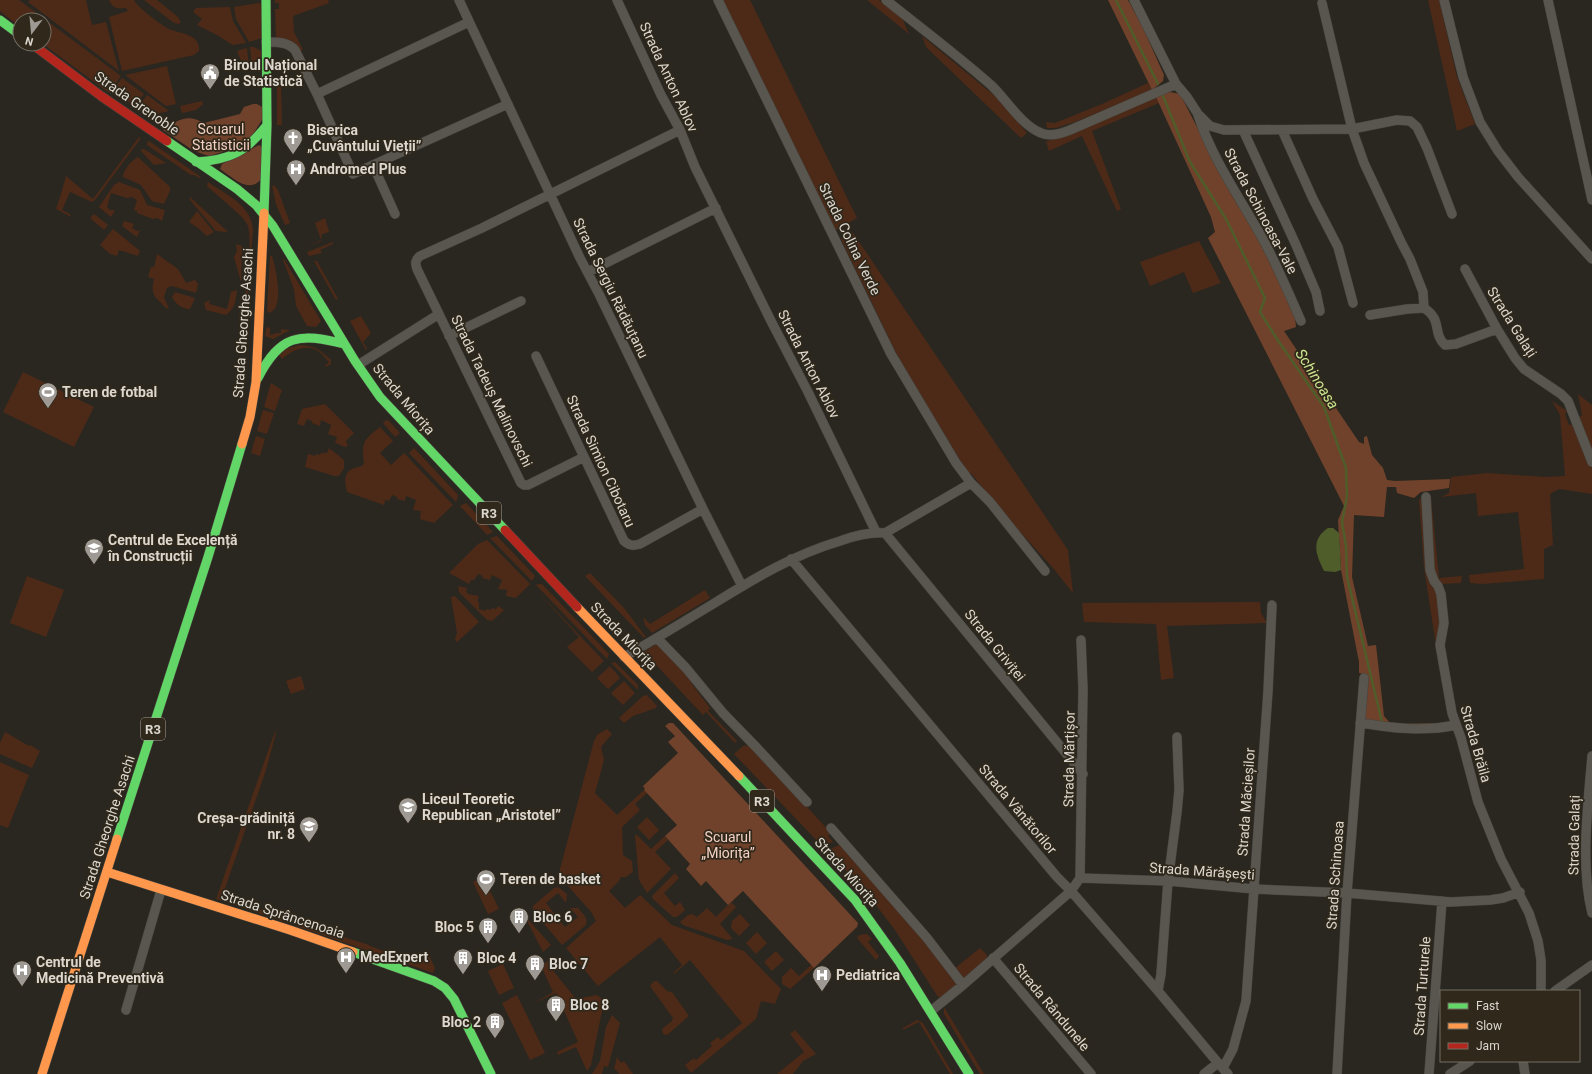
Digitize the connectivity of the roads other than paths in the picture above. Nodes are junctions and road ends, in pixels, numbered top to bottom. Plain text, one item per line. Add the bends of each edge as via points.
1 (266, 0) edge
2 (459, 0) edge
3 (617, 0) edge
4 (718, 0) edge
5 (886, 0) edge
6 (1134, 0) edge
7 (1444, 0) edge
8 (1548, 0) edge
9 (1322, 3) dead end
10 (0, 20) edge
11 (469, 22) junction
12 (12, 29) edge
13 (266, 42) junction
14 (43, 52) edge
15 (1176, 84) junction
16 (317, 94) junction
17 (508, 104) junction
18 (1198, 114) junction
19 (267, 125) junction
20 (1352, 129) junction
21 (680, 130) junction
22 (1243, 130) junction
23 (1282, 130) junction
24 (196, 162) junction
25 (373, 165) junction
26 (549, 194) junction
27 (1592, 200) edge
28 (716, 208) junction
29 (264, 213) junction
30 (395, 214) dead end
31 (1452, 214) dead end
32 (1592, 259) edge
33 (1465, 269) dead end
34 (588, 272) junction
35 (521, 301) dead end
36 (1353, 303) dead end
37 (1424, 308) junction
38 (1320, 310) dead end
39 (439, 314) junction
40 (1370, 315) dead end
41 (1301, 321) dead end
42 (1497, 329) junction
43 (449, 336) junction
44 (344, 344) junction
45 (536, 356) dead end
46 (358, 365) junction
47 (256, 382) junction
48 (584, 457) junction
49 (1592, 462) edge
50 (971, 483) junction
51 (1426, 497) dead end
52 (702, 509) junction
53 (881, 533) junction
54 (791, 559) junction
55 (1045, 571) dead end
56 (742, 586) junction
57 (1272, 605) dead end
58 (657, 638) junction
59 (1081, 640) dead end
60 (624, 657) junction
61 (1364, 678) dead end
62 (1360, 723) junction
63 (1456, 725) junction
64 (1177, 737) dead end
65 (1592, 756) edge
66 (1083, 774) junction
67 (807, 802) dead end
68 (831, 828) dead end
69 (107, 872) junction
70 (1080, 878) junction
71 (1168, 881) junction
72 (1254, 889) junction
73 (161, 890) junction
74 (1071, 891) junction
75 (1520, 892) junction
76 (1347, 894) junction
77 (1442, 901) junction
78 (1592, 913) edge
79 (993, 958) junction
80 (1592, 965) edge
81 (962, 986) junction
82 (1541, 990) edge
83 (1556, 990) edge
84 (1158, 992) junction
85 (126, 1010) dead end
86 (931, 1010) junction
87 (1468, 1062) edge
88 (1523, 1062) edge
89 (1223, 1068) edge
90 (42, 1074) edge
91 (491, 1074) edge
92 (969, 1074) edge
93 (1091, 1074) edge
94 (1204, 1074) edge
95 (1337, 1074) edge
96 (1429, 1074) edge
97 (1450, 1074) edge
98 (1525, 1074) edge

1 - 13 main road, Strada Gheorghe Asachi
2 - 11 street, Strada Sergiu Rădăuțanu
3 - 21 street, Strada Anton Ablov
4 - 50 street, Strada Colina Verde via 891,354 956,463
5 - 15 street via 991,85 1028,125 1046,135 1070,130
6 - 15 street, Strada Schinoasa-Vale
7 - 32 street via 1463,77 1480,122 1518,177
8 - 27 street
9 - 20 street
10 - 12 main road
11 - 16 street
11 - 17 street, Strada Sergiu Rădăuțanu
13 - 16 street via 285,44 293,48
13 - 19 main road, Strada Gheorghe Asachi
14 - 24 main road, Strada Grenoble
15 - 18 street, Strada Schinoasa-Vale
16 - 25 street via 353,174
17 - 25 street
17 - 26 street, Strada Sergiu Rădăuțanu
18 - 22 street, Strada Schinoasa-Vale via 1210,126 1224,130
18 - 41 street, Strada Schinoasa-Vale via 1204,135 1261,236
19 - 24 main road via 253,143 238,154 219,160
19 - 29 main road, Strada Gheorghe Asachi
20 - 23 street, Strada Schinoasa-Vale
20 - 31 street, Strada Schinoasa-Vale via 1397,120 1410,121 1417,127 1427,148
20 - 37 street via 1364,163 1410,259 1423,292
21 - 26 street
21 - 28 street, Strada Anton Ablov
22 - 23 street, Strada Schinoasa-Vale
22 - 38 street, Strada Schinoasa-Vale via 1299,251 1316,292
23 - 36 street via 1338,247
24 - 29 main road, Strada Grenoble via 248,196
25 - 30 street
26 - 34 street, Strada Sergiu Rădăuțanu
26 - 39 street, Strada Tadeuș Malinovschi via 416,259 417,269
28 - 34 street
28 - 53 street, Strada Anton Ablov
29 - 44 main road, Strada Miorița
29 - 47 main road, Strada Gheorghe Asachi
33 - 42 street, Strada Galați
34 - 52 street, Strada Sergiu Rădăuțanu
35 - 43 street
37 - 40 street
37 - 42 street via 1433,316 1438,335 1445,345 1456,344
39 - 43 street, Strada Tadeuș Malinovschi
39 - 46 street
42 - 49 street, Strada Galați via 1524,369 1568,401
43 - 48 street, Strada Tadeuș Malinovschi via 521,483 528,485
44 - 46 main road, Strada Miorița / R3
44 - 47 main road, R3 via 316,337 290,340 274,350
45 - 48 street, Strada Simion Cibotaru
46 - 60 main road, Strada Miorița / R3 via 392,411
47 - 69 main road, Strada Gheorghe Asachi / R3 via 250,417 222,514
48 - 52 street, Strada Simion Cibotaru via 622,538 630,545 640,544
50 - 53 street
50 - 55 street via 990,502
51 - 63 street, Strada Brăila via 1430,570 1441,594 1444,623 1440,645
52 - 56 street, Strada Sergiu Rădăuțanu
53 - 54 street via 853,537
53 - 66 street, Strada Griviței
54 - 56 street
54 - 74 street, Strada Vânătorilor
56 - 58 street
57 - 72 street, Strada Măcieșilor
58 - 60 street
58 - 67 street, Strada Miorița
59 - 66 street, Strada Mărțișor
60 - 86 main road, Strada Miorița / R3 via 851,895 871,920
61 - 62 street, Strada Schinoasa
62 - 63 street via 1418,730
62 - 76 street, Strada Schinoasa
63 - 75 street, Strada Brăila via 1478,802 1501,859
64 - 71 street via 1179,790
65 - 78 street, Strada Galați via 1586,852
66 - 70 street, Strada Mărțișor
68 - 81 street, Strada Miorița via 927,938
69 - 73 main road, Strada Sprâncenoaia
69 - 90 main road, Strada Gheorghe Asachi / R3
70 - 71 street, Strada Mărășești
70 - 74 street
71 - 72 street, Strada Mărășești
71 - 84 street
72 - 76 street, Strada Mărășești
72 - 89 street, Strada Măcieșilor via 1246,1001 1233,1050
73 - 85 street
73 - 91 main road, Strada Sprâncenoaia via 290,930 442,985 454,998
74 - 79 street
74 - 84 street, Strada Vânătorilor
75 - 77 street, Strada Mărășești via 1490,900
75 - 82 street, Strada Brăila via 1538,941
76 - 77 street, Strada Mărășești
76 - 95 street, Strada Schinoasa
77 - 96 street, Strada Turturele
79 - 81 street
79 - 93 street, Strada Rândunele
80 - 83 street
81 - 86 street
84 - 89 street, Strada Vânătorilor
86 - 92 main road, Strada Miorița / R3
87 - 97 street
88 - 98 street
89 - 94 street

